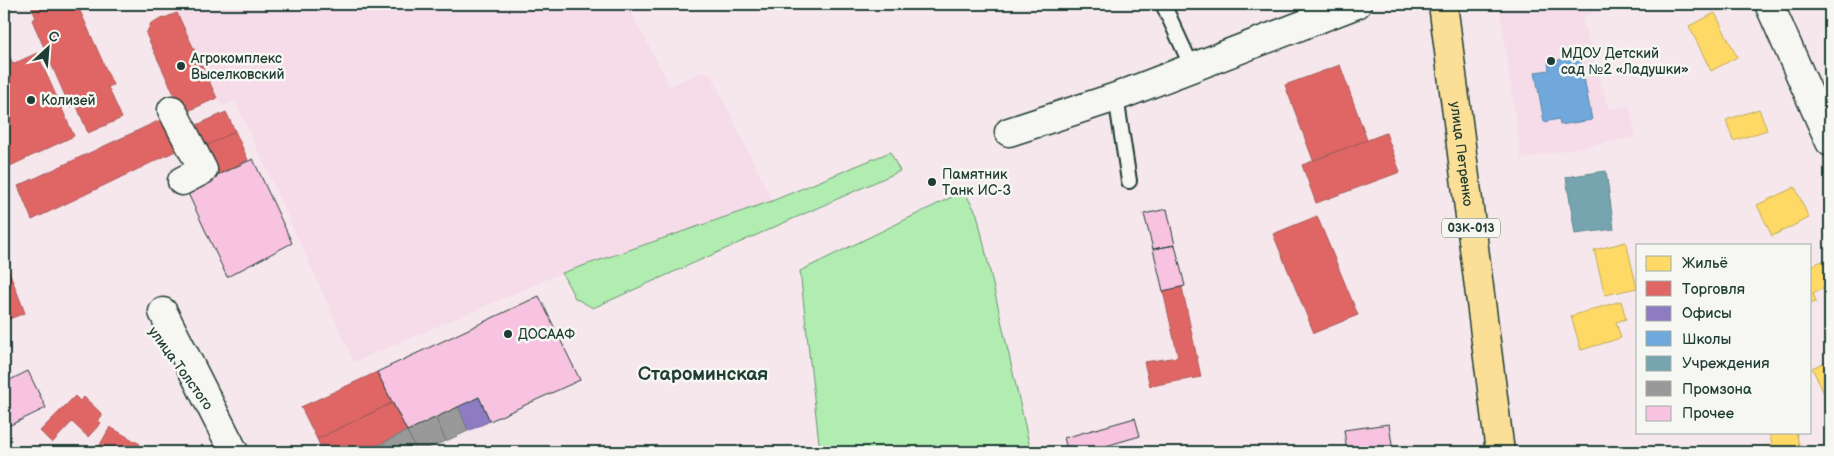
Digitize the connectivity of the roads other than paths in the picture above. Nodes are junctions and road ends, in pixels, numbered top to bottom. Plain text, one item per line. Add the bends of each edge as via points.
1 (1163, 4) edge
2 (1357, 4) edge
3 (1443, 4) edge
4 (1769, 4) edge
5 (1192, 67) junction
6 (1116, 98) junction
7 (172, 110) dead end
8 (1009, 132) dead end
9 (1830, 142) edge
10 (182, 181) dead end
11 (1129, 181) dead end
12 (154, 316) dead end
13 (234, 452) edge
14 (1500, 452) edge

1 - 5 lane
2 - 5 street
3 - 14 main road, улица Петренко / 03К-013
4 - 9 street
5 - 6 street
6 - 8 street
6 - 11 lane
7 - 10 street via 203,170
12 - 13 street, улица Толстого via 216,416

